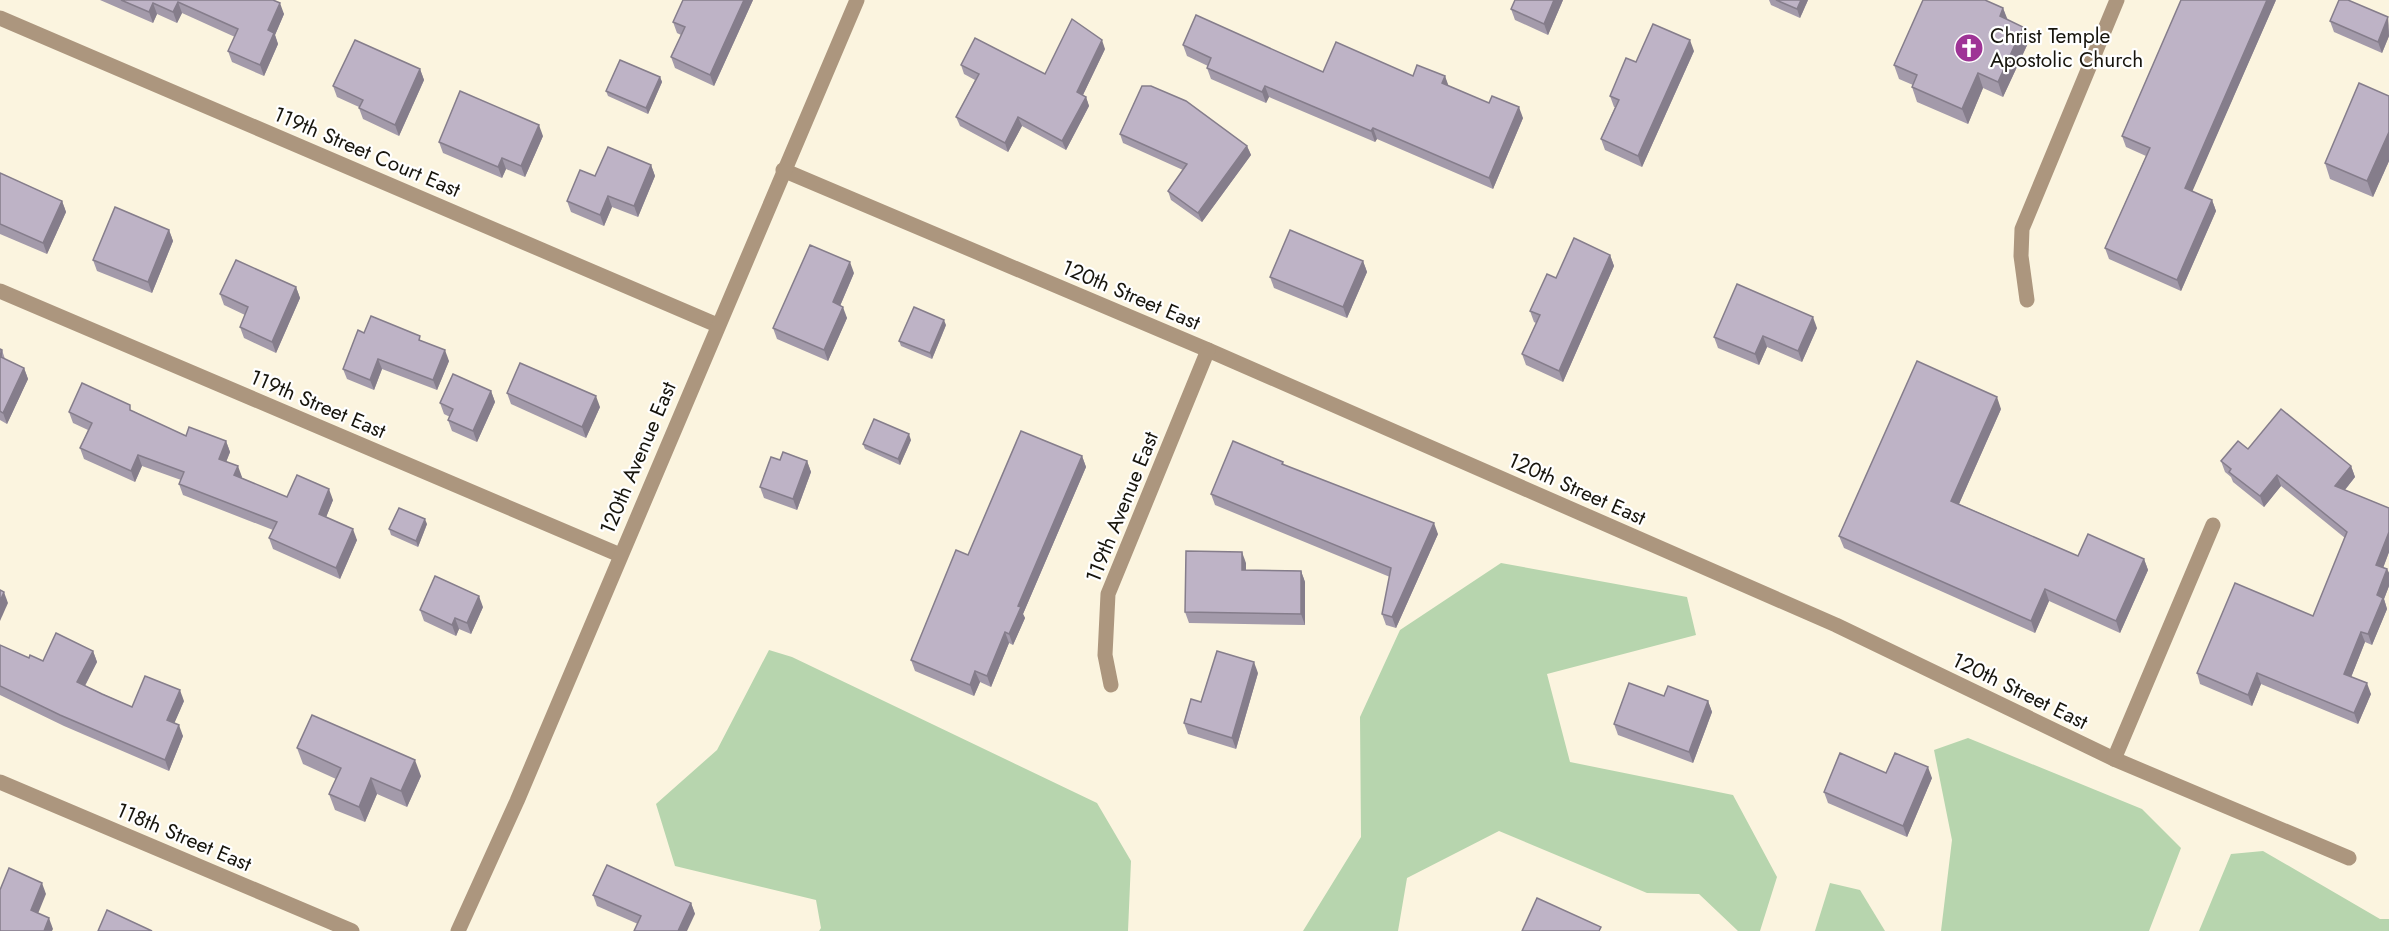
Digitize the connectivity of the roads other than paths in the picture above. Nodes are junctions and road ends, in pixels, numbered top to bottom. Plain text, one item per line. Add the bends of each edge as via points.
1 (857, 0) edge
2 (2117, 0) edge
3 (0, 18) edge
4 (783, 170) junction
5 (0, 291) edge
6 (2027, 300) dead end
7 (717, 324) junction
8 (1208, 350) junction
9 (2213, 525) dead end
10 (620, 555) junction
11 (1111, 685) dead end
12 (2114, 759) junction
13 (0, 782) edge
14 (2349, 858) dead end
15 (351, 931) edge
16 (458, 931) edge

1 - 4 street, 120th Avenue East
2 - 6 street via 2022,229
3 - 7 street, 119th Street Court East
4 - 7 street, 120th Avenue East
4 - 8 street, 120th Street East
5 - 10 street, 119th Street East
7 - 10 street, 120th Avenue East
8 - 11 street, 119th Avenue East via 1108,594 1106,655
8 - 12 street, 120th Street East via 1836,625
9 - 12 street
10 - 16 street, 120th Avenue East
12 - 14 street, 120th Street East
13 - 15 street, 118th Street East

